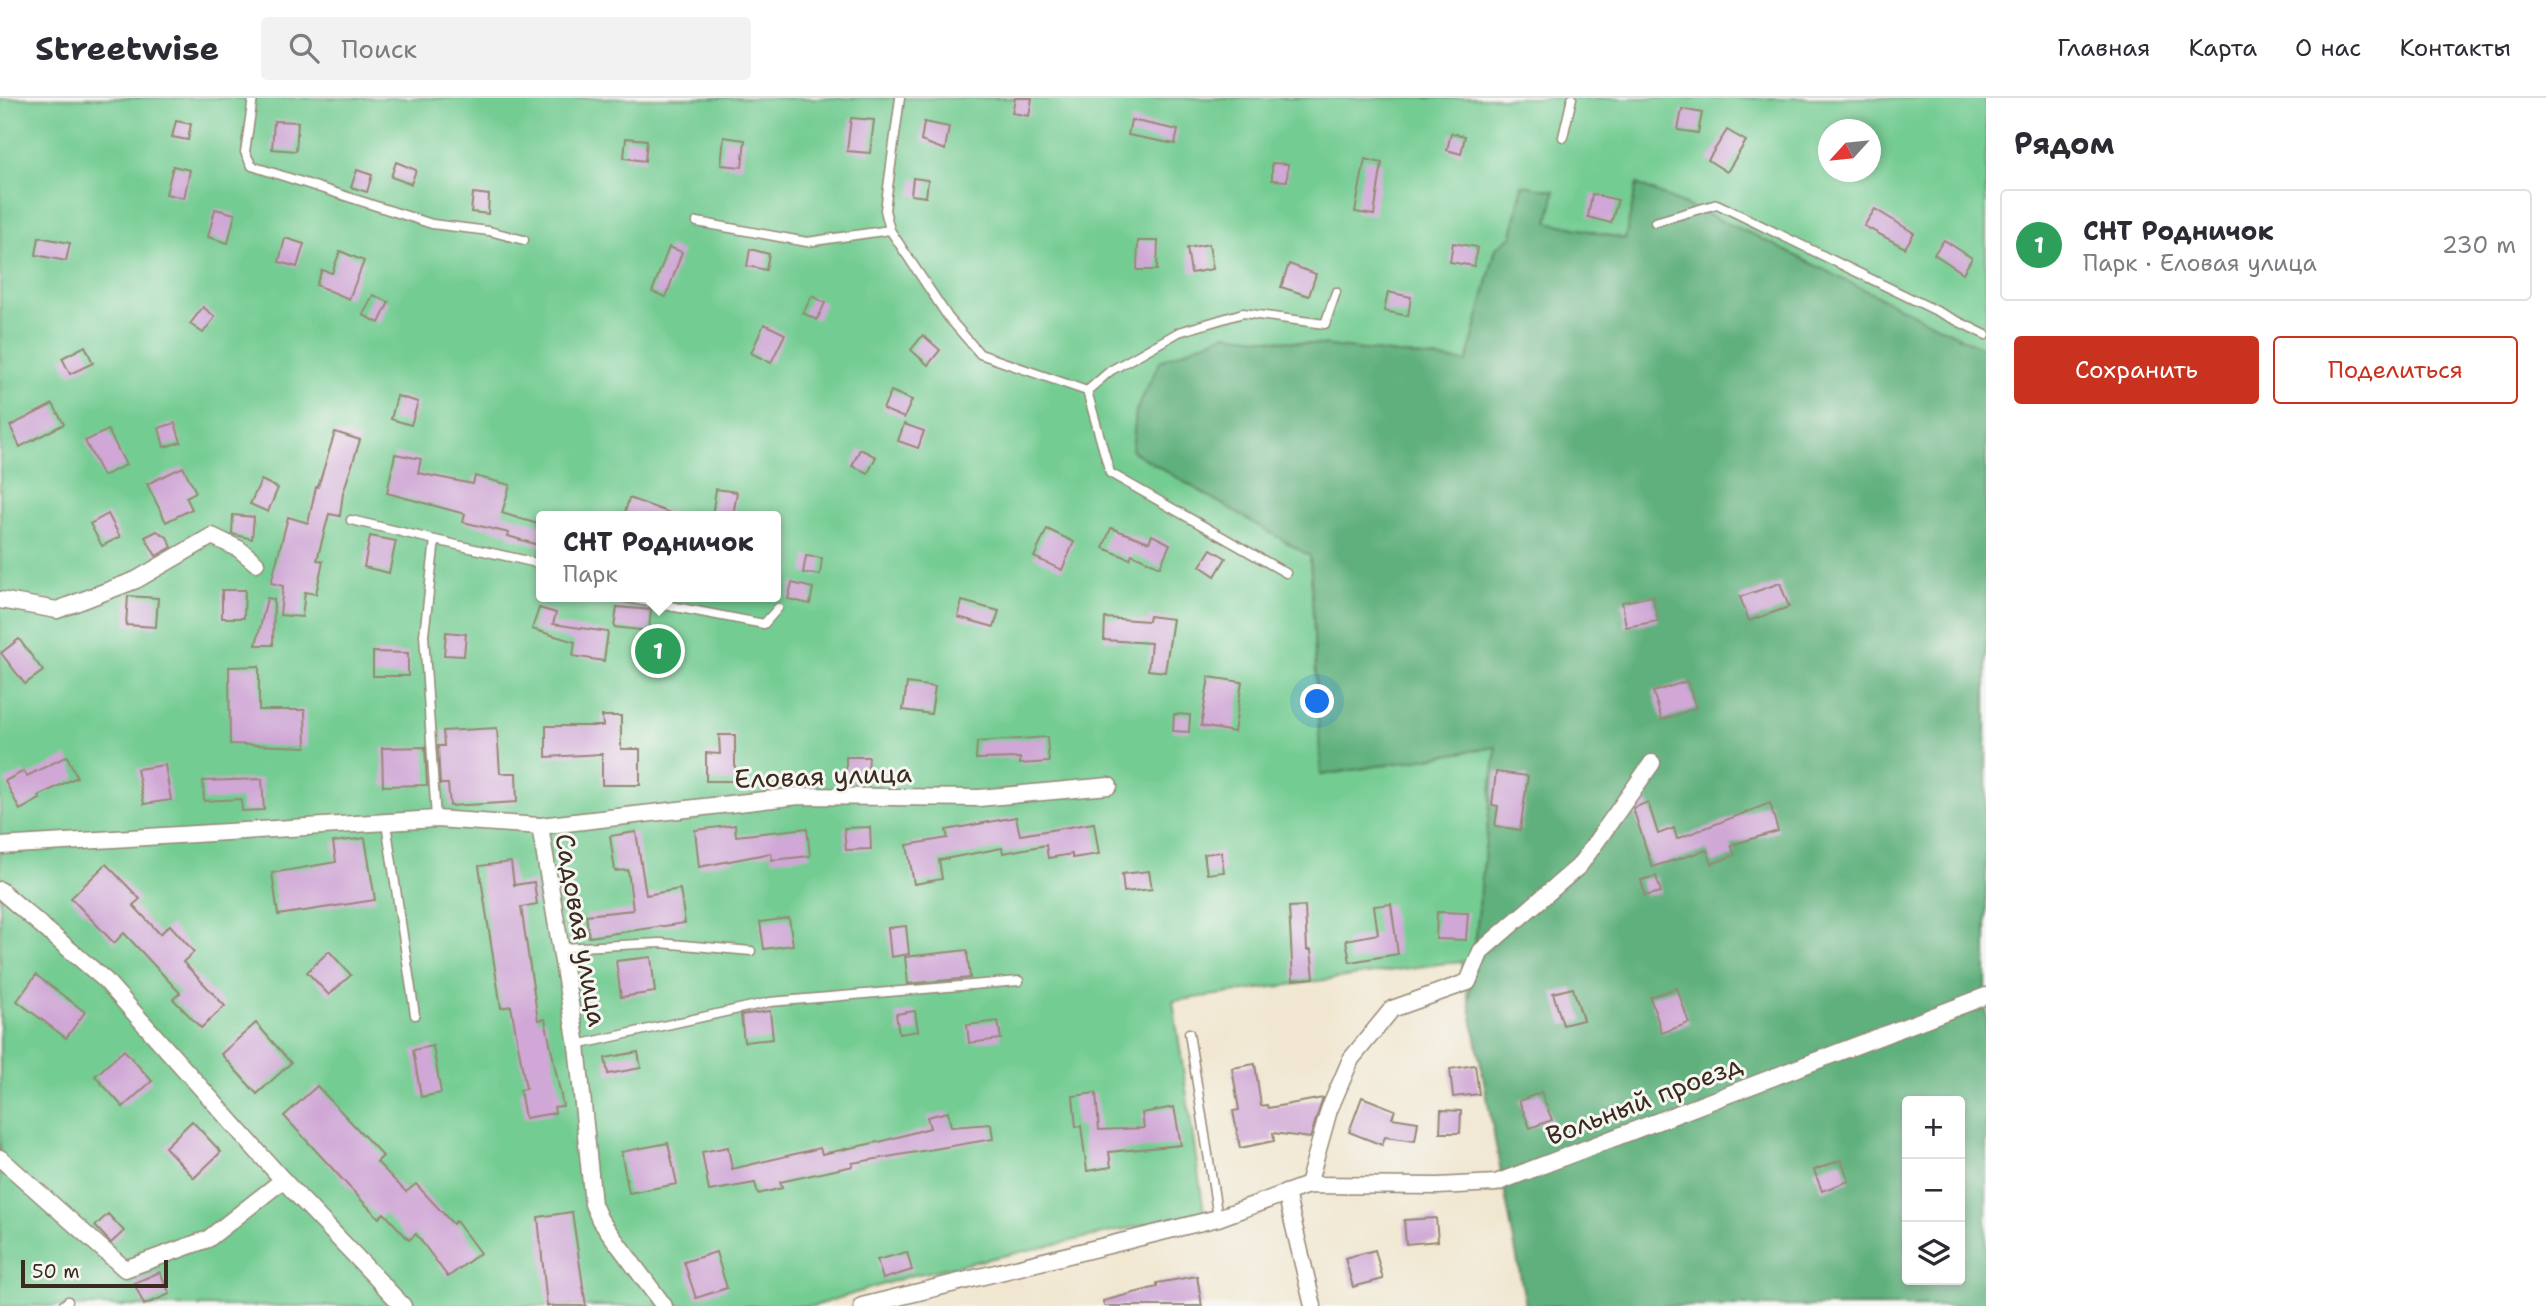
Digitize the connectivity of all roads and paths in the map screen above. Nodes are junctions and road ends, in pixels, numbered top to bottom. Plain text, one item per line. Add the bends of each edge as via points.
1 (253, 98) edge
2 (900, 98) edge
3 (1572, 98) edge
4 (1563, 137) dead end
5 (697, 222) dead end
6 (1655, 222) dead end
7 (890, 230) junction
8 (524, 240) dead end
9 (1336, 292) dead end
10 (1986, 335) edge
11 (1087, 391) junction
12 (351, 520) dead end
13 (435, 540) junction
14 (256, 563) dead end
15 (536, 563) edge
16 (1286, 573) dead end
17 (0, 600) edge
18 (649, 602) edge
19 (778, 608) dead end
20 (1652, 763) dead end
21 (1109, 786) dead end
22 (436, 819) junction
23 (386, 822) junction
24 (540, 825) junction
25 (0, 845) edge
26 (0, 890) edge
27 (561, 948) junction
28 (751, 951) dead end
29 (1019, 981) dead end
30 (1986, 996) edge
31 (415, 1015) dead end
32 (1189, 1033) dead end
33 (576, 1045) junction
34 (0, 1158) edge
35 (283, 1180) junction
36 (1308, 1185) junction
37 (1286, 1193) junction
38 (1218, 1218) junction
39 (403, 1306) edge
40 (664, 1306) edge
41 (862, 1306) edge
42 (1313, 1306) edge

1 - 8 lane via 245,152 252,166 432,224
2 - 7 lane via 885,210
3 - 4 lane
5 - 7 lane via 807,242
6 - 10 lane via 1717,204
7 - 11 lane via 948,317 980,354
9 - 11 lane via 1325,324 1243,313 1179,332 1110,371
11 - 16 lane via 1110,473
12 - 13 lane
13 - 15 lane
13 - 22 lane via 424,635
14 - 17 street via 212,537 136,580 57,610
18 - 19 lane via 764,624
20 - 36 street via 1579,866 1481,951 1468,982 1392,1009 1351,1059 1329,1110
21 - 24 street, Еловая улица via 979,798 799,796
22 - 23 street, Садовая улица
22 - 24 street, Садовая улица
23 - 25 street, Садовая улица
23 - 31 lane
24 - 27 street, Садовая улица
26 - 35 street via 105,980
27 - 28 lane via 660,943
27 - 33 street, Садовая улица
29 - 33 lane via 770,1002
30 - 36 street, Вольный проезд via 1496,1183
32 - 38 lane
33 - 40 street, Садовая улица via 593,1204
34 - 35 street via 125,1269 208,1239
35 - 39 street
36 - 37 street
37 - 38 street
37 - 42 street
38 - 41 street

